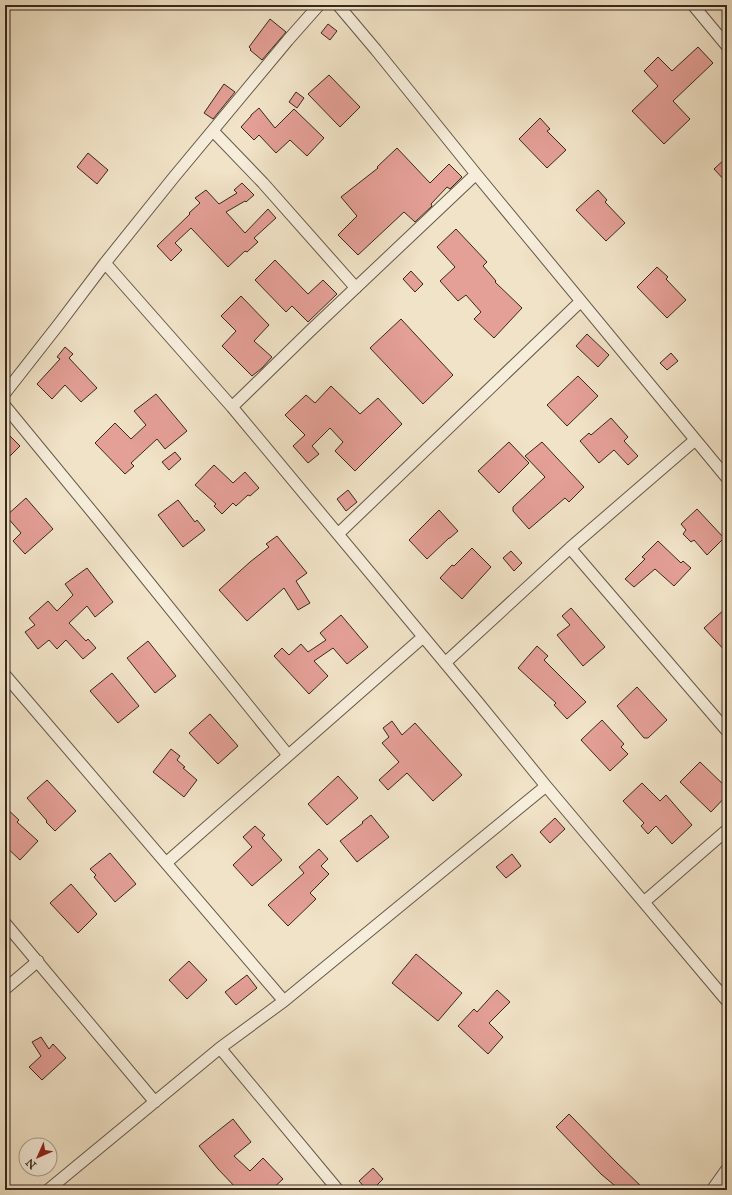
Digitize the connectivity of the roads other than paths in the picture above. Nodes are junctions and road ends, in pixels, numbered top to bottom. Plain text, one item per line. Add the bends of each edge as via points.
1 (319, 5) edge
2 (338, 5) edge
3 (693, 5) edge
4 (727, 46) edge
5 (213, 131) junction
6 (476, 174) junction
7 (105, 263) junction
8 (356, 288) junction
9 (581, 301) junction
10 (5, 393) edge
11 (5, 406) edge
12 (232, 407) junction
13 (695, 440) junction
14 (727, 478) edge
15 (338, 534) junction
16 (570, 548) junction
17 (423, 637) junction
18 (445, 663) junction
19 (5, 675) edge
20 (727, 731) edge
21 (288, 755) junction
22 (546, 786) junction
23 (727, 830) edge
24 (166, 863) junction
25 (644, 902) junction
26 (5, 923) edge
27 (38, 961) junction
28 (5, 989) edge
29 (284, 1001) junction
30 (727, 1001) edge
31 (220, 1048) junction
32 (155, 1102) junction
33 (727, 1169) edge
34 (48, 1190) edge
35 (337, 1190) edge
36 (712, 1190) edge

1 - 5 street
2 - 6 street
3 - 4 street
5 - 7 street
5 - 8 street
6 - 8 street
6 - 9 street
7 - 10 street
7 - 12 street
8 - 12 street
9 - 13 street
9 - 15 street
11 - 21 street
12 - 15 street
13 - 14 street
13 - 16 street
15 - 17 street
16 - 18 street
16 - 20 street
17 - 18 street
17 - 21 street
18 - 22 street
19 - 24 street
21 - 24 street
22 - 25 street
22 - 29 street
23 - 25 street
24 - 29 street
25 - 30 street
26 - 27 street
27 - 28 street
27 - 32 street
29 - 31 street
31 - 32 street
31 - 35 street
32 - 34 street
33 - 36 street

